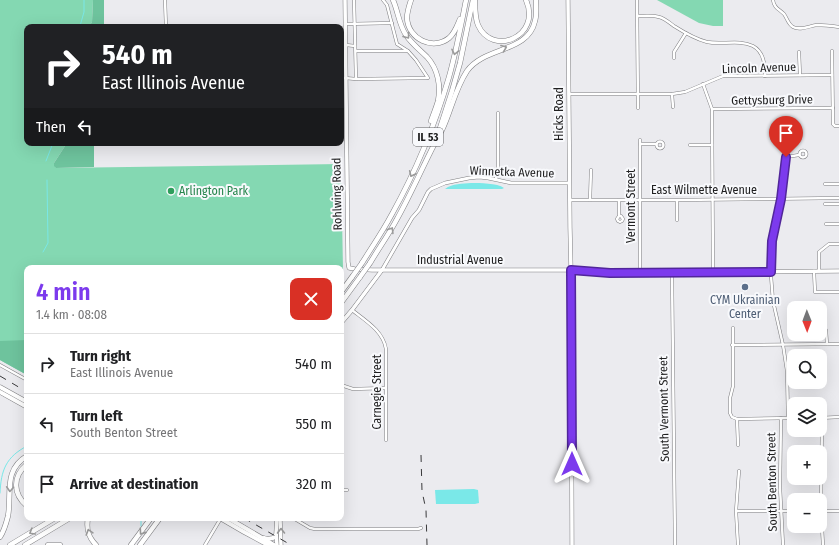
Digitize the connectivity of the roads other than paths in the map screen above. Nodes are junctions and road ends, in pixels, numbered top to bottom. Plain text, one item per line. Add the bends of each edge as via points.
1 (165, 0) edge
2 (344, 0) edge
3 (354, 0) edge
4 (383, 0) edge
5 (394, 0) edge
6 (411, 0) edge
7 (466, 0) edge
8 (474, 0) edge
9 (526, 0) edge
10 (536, 0) edge
11 (568, 0) edge
12 (637, 0) edge
13 (773, 0) edge
14 (638, 16) junction
15 (392, 23) junction
16 (166, 24) edge
17 (344, 24) junction
18 (355, 24) junction
19 (839, 27) edge
20 (686, 33) junction
21 (345, 45) junction
22 (355, 46) junction
23 (356, 51) junction
24 (408, 51) junction
25 (832, 51) dead end
26 (799, 52) dead end
27 (674, 58) dead end
28 (800, 75) junction
29 (832, 75) junction
30 (765, 76) junction
31 (345, 78) junction
32 (356, 79) junction
33 (703, 84) junction
34 (569, 94) junction
35 (638, 94) junction
36 (672, 94) junction
37 (673, 107) dead end
38 (638, 108) dead end
39 (833, 108) junction
40 (712, 109) junction
41 (498, 113) dead end
42 (839, 126) edge
43 (346, 131) joint
44 (435, 142) junction
45 (656, 144) dead end
46 (690, 145) dead end
47 (712, 145) junction
48 (422, 154) junction
49 (800, 155) dead end
50 (591, 170) dead end
51 (496, 179) junction
52 (570, 183) junction
53 (825, 184) dead end
54 (839, 184) edge
55 (839, 198) edge
56 (712, 199) junction
57 (781, 199) junction
58 (570, 200) junction
59 (590, 200) junction
60 (618, 200) junction
61 (640, 200) junction
62 (677, 200) junction
63 (825, 204) dead end
64 (839, 204) edge
65 (619, 216) dead end
66 (677, 220) dead end
67 (826, 224) dead end
68 (839, 224) edge
69 (839, 244) edge
70 (349, 268) joint
71 (382, 270) junction
72 (571, 270) junction
73 (814, 271) junction
74 (819, 271) junction
75 (839, 271) edge
76 (713, 272) junction
77 (771, 272) junction
78 (640, 273) junction
79 (672, 273) junction
80 (344, 288) edge
81 (839, 292) edge
82 (344, 299) edge
83 (352, 310) junction
84 (344, 319) edge
85 (733, 328) dead end
86 (783, 344) junction
87 (826, 344) joint
88 (839, 344) edge
89 (732, 345) junction
90 (0, 364) edge
91 (24, 378) edge
92 (0, 387) edge
93 (344, 387) edge
94 (386, 388) junction
95 (0, 392) edge
96 (788, 397) edge
97 (14, 398) junction
98 (24, 401) edge
99 (24, 405) edge
100 (839, 417) edge
101 (781, 418) junction
102 (787, 418) edge
103 (827, 418) edge
104 (737, 419) junction
105 (821, 437) edge
106 (386, 440) dead end
107 (738, 445) dead end
108 (24, 458) edge
109 (24, 468) edge
110 (739, 470) dead end
111 (821, 493) edge
112 (24, 502) edge
113 (736, 511) junction
114 (781, 511) junction
115 (787, 511) edge
116 (827, 511) edge
117 (839, 511) edge
118 (50, 521) edge
119 (65, 521) edge
120 (88, 521) edge
121 (149, 521) edge
122 (158, 521) edge
123 (218, 521) edge
124 (225, 521) edge
125 (233, 521) edge
126 (276, 521) edge
127 (281, 521) edge
128 (298, 521) edge
129 (421, 528) dead end
130 (244, 532) junction
131 (822, 533) edge
132 (276, 535) junction
133 (0, 537) edge
134 (260, 537) junction
135 (10, 545) edge
136 (24, 545) edge
137 (48, 545) edge
138 (60, 545) edge
139 (96, 545) edge
140 (131, 545) edge
141 (140, 545) edge
142 (205, 545) edge
143 (263, 545) edge
144 (268, 545) edge
145 (276, 545) edge
146 (281, 545) edge
147 (572, 545) edge
148 (675, 545) edge
149 (738, 545) edge
150 (783, 545) edge
151 (823, 545) edge

1 - 16 street
2 - 17 main road, Rohlwing Road
3 - 18 street
4 - 15 street
5 -> 48 highway via 404,33 430,61 438,78 438,101
6 - 7 highway via 407,16 409,29 418,39 432,44 447,39 453,33
7 -> 48 highway, IL 53 via 449,76
8 - 9 highway via 480,29 489,37 502,41 518,36 527,26 530,16
8 - 44 highway, IL 53 via 451,96
44 -> 10 highway via 461,82 475,62 519,43 533,29
11 - 34 main road, Hicks Road
12 - 14 street
13 - 19 street via 774,6 783,13 791,26
14 - 20 street via 661,17
14 - 35 street
15 - 18 street
15 - 24 street via 397,44
17 - 18 street
17 - 21 main road, Rohlwing Road
18 - 22 street
20 - 27 street via 674,52
20 - 30 street via 708,42 744,43 754,47 761,54
21 - 22 street
21 - 31 main road, Rohlwing Road
22 - 23 street
23 - 24 street
23 - 32 street
24 - 32 street via 428,78
25 - 29 street
26 - 28 street
28 - 29 street, Lincoln Avenue
28 - 30 street, Lincoln Avenue
29 - 39 street
30 - 33 street, Lincoln Avenue via 723,76
31 - 32 street
31 - 43 main road, Rohlwing Road
33 - 36 street, Lincoln Avenue via 685,92
33 - 40 street
34 - 35 street, Lincoln Avenue
34 - 52 main road, Hicks Road
35 - 36 street, Lincoln Avenue
35 - 38 street
36 - 37 street
39 - 40 street, Gettysburg Drive
39 - 42 street via 833,124
40 - 47 street
41 - 51 street
43 - 70 main road, Rohlwing Road
82 -> 44 highway, IL 53, bridge via 397,220
45 - 61 street, Vermont Street via 640,142
46 - 47 street
47 - 56 street
48 -> 80 highway, IL 53, bridge via 391,216
49 - 57 street, South Benton Street via 786,157
50 - 59 street
51 - 52 street, Winnetka Avenue via 511,183
51 - 71 street, Winnetka Avenue via 469,178 431,189
52 - 58 main road, Hicks Road
53 - 54 street
55 - 57 street, East Wilmette Avenue
56 - 57 street, East Wilmette Avenue
56 - 62 street, East Wilmette Avenue
56 - 76 street
57 - 77 street, South Benton Street via 772,241
58 - 59 street, East Wilmette Avenue
58 - 72 main road, Hicks Road
59 - 60 street, East Wilmette Avenue
60 - 61 street, East Wilmette Avenue
60 - 65 street
61 - 62 street, East Wilmette Avenue
61 - 78 street, Vermont Street
62 - 66 street
63 - 64 street
67 - 68 street
69 - 74 street via 829,244 820,252
70 - 71 main road, Industrial Avenue
71 - 72 main road, Industrial Avenue
71 - 83 main road
72 - 78 main road, Industrial Avenue
72 - 147 main road
73 - 74 main road, Industrial Avenue
73 - 77 main road, Industrial Avenue
73 - 81 street via 815,292
74 - 75 main road, Industrial Avenue
76 - 77 main road, Industrial Avenue
76 - 79 main road, Industrial Avenue
77 - 86 street, South Benton Street via 773,301
78 - 79 main road, Industrial Avenue
79 - 148 street, South Vermont Street
83 - 84 main road
83 - 94 street, Carnegie Street via 383,338 386,349
85 - 89 street
86 - 87 street
86 - 89 street
86 - 96 street, South Benton Street
87 - 88 street
89 - 104 street via 733,386 730,413
90 - 91 street
92 - 97 main road
93 - 94 street
94 - 106 street, Carnegie Street
95 - 97 main road
97 - 98 main road
97 - 99 main road
100 - 103 street
101 - 102 street
101 - 104 street
101 - 114 street, South Benton Street
104 - 107 street
105 - 111 street
108 -> 133 highway via 11,474 8,517
109 - 112 highway via 19,474 16,486 18,495
110 - 113 street
113 - 114 street
113 - 149 street
114 - 115 street
114 - 150 street, South Benton Street
116 - 117 street
118 -> 135 highway
119 - 136 highway
139 -> 120 highway via 88,531
121 -> 140 highway
122 - 141 highway
123 - 142 street
124 - 130 main road
125 - 134 main road
126 - 132 main road
146 -> 127 main road
128 - 129 street via 315,529
130 - 143 main road
130 - 144 main road
131 - 151 street
132 - 134 main road via 270,539
132 - 145 main road
134 - 145 main road
137 - 138 highway

